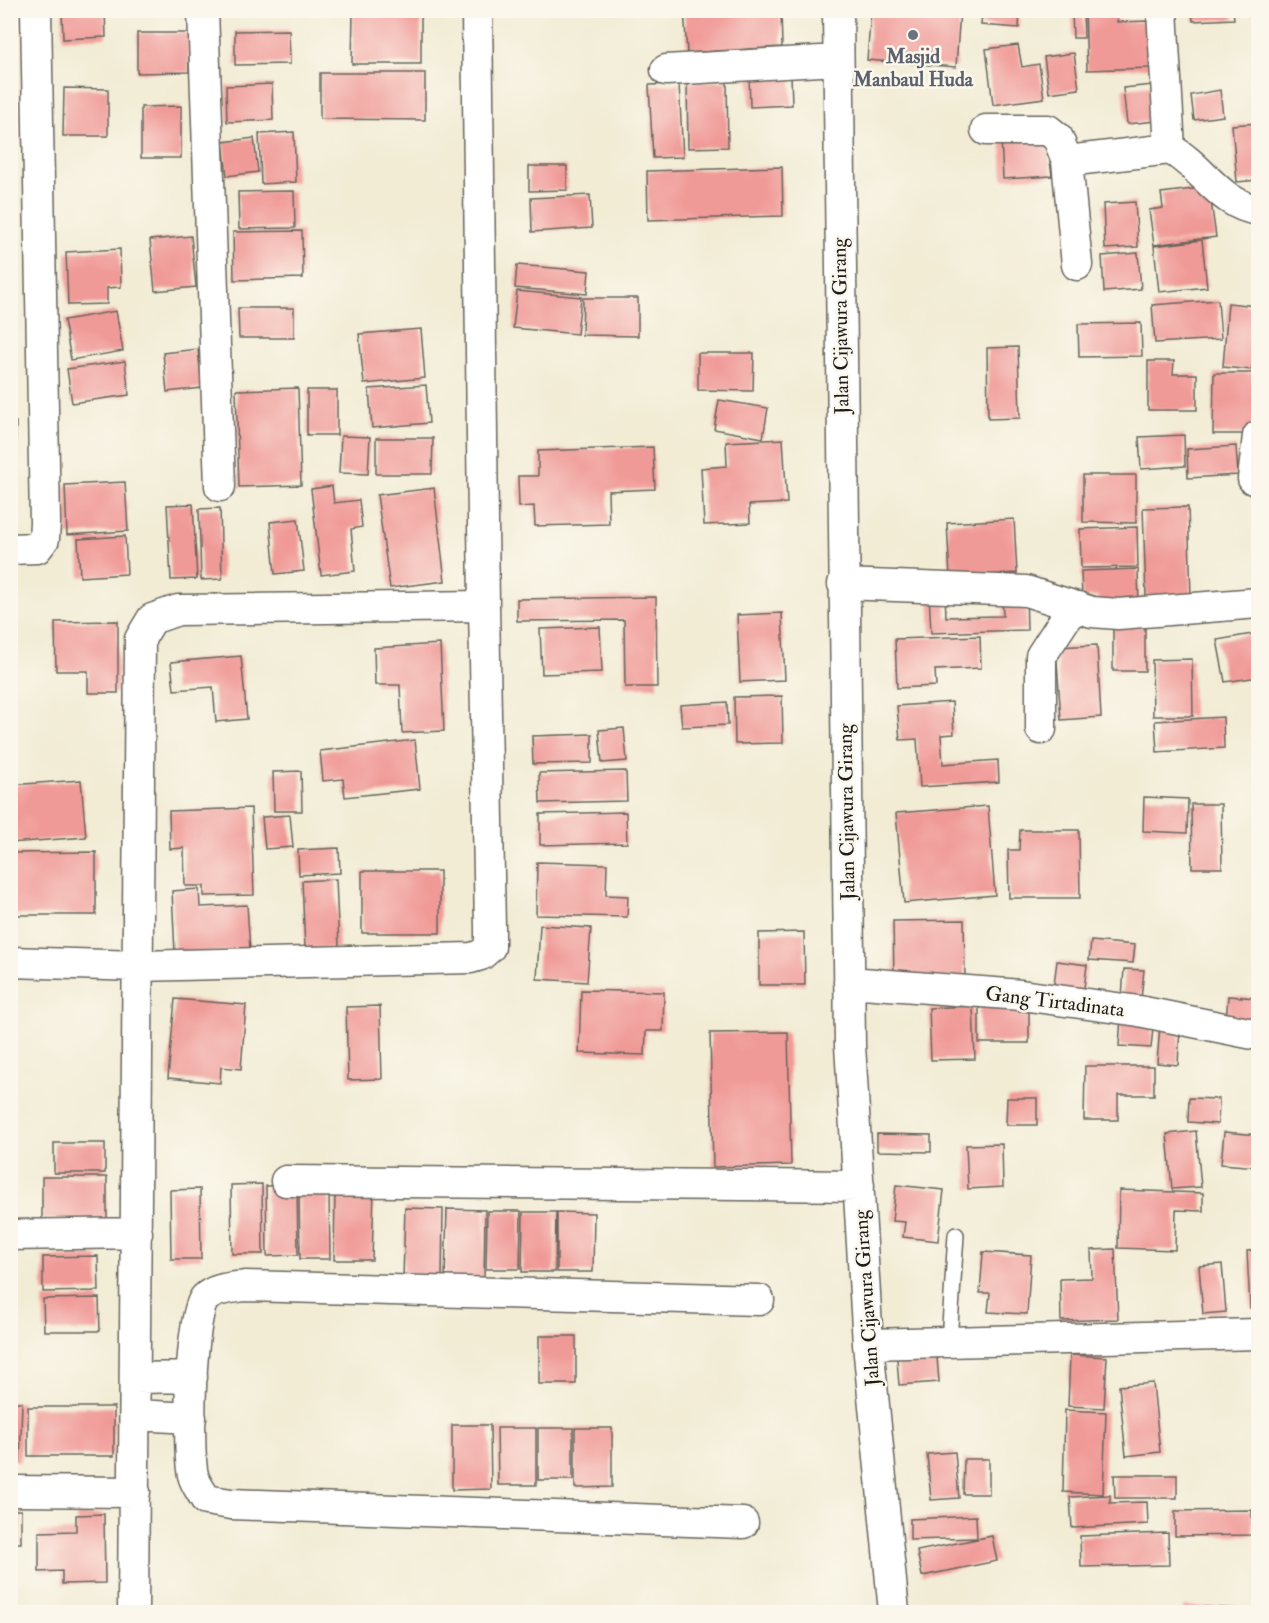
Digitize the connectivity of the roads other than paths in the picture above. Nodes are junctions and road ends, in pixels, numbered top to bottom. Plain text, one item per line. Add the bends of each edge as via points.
1 (36, 10) edge
2 (203, 10) edge
3 (477, 10) edge
4 (838, 10) edge
5 (1162, 10) edge
6 (838, 60) junction
7 (666, 70) dead end
8 (986, 130) dead end
9 (1170, 149) junction
10 (1067, 161) junction
11 (1258, 210) edge
12 (1077, 265) dead end
13 (1258, 436) edge
14 (1253, 479) dead end
15 (220, 486) dead end
16 (10, 549) edge
17 (843, 584) junction
18 (1258, 603) edge
19 (484, 606) junction
20 (1078, 608) junction
21 (1041, 729) dead end
22 (10, 962) edge
23 (138, 966) junction
24 (849, 982) junction
25 (1258, 1035) edge
26 (286, 1181) dead end
27 (859, 1186) junction
28 (137, 1233) junction
29 (10, 1235) edge
30 (956, 1235) dead end
31 (759, 1300) dead end
32 (1258, 1334) edge
33 (950, 1341) junction
34 (868, 1344) junction
35 (192, 1377) junction
36 (136, 1378) junction
37 (136, 1415) junction
38 (190, 1418) junction
39 (10, 1491) edge
40 (135, 1492) junction
41 (743, 1523) dead end
42 (133, 1612) edge
43 (894, 1612) edge

1 - 16 street via 45,523 44,539 37,548
2 - 15 street
3 - 19 street
4 - 6 street, Jalan Cijawura Girang
5 - 9 street
6 - 7 street
6 - 17 street, Jalan Cijawura Girang
8 - 10 street via 1048,130 1058,138
9 - 10 street
9 - 11 street via 1185,157 1224,195 1244,208
10 - 12 street
13 - 14 street
17 - 20 street via 1026,591
17 - 24 street, Jalan Cijawura Girang
18 - 20 street via 1118,614
19 - 23 street via 178,610 152,619 140,639
19 - 23 street via 490,947 471,958
20 - 21 street via 1067,616 1041,656
22 - 23 street
23 - 28 street
24 - 25 street, Gang Tirtadinata via 1021,995 1139,1011
24 - 27 street, Jalan Cijawura Girang
26 - 27 street
27 - 34 street, Jalan Cijawura Girang
28 - 29 street
28 - 36 street
30 - 33 lane
31 - 35 street via 245,1286 221,1289 205,1298 196,1318
32 - 33 street
33 - 34 street
34 - 43 street, Jalan Cijawura Girang
35 - 36 street
35 - 38 street
36 - 37 street
37 - 38 street
37 - 40 street
38 - 41 street via 193,1476 206,1500
39 - 40 street
40 - 42 street

